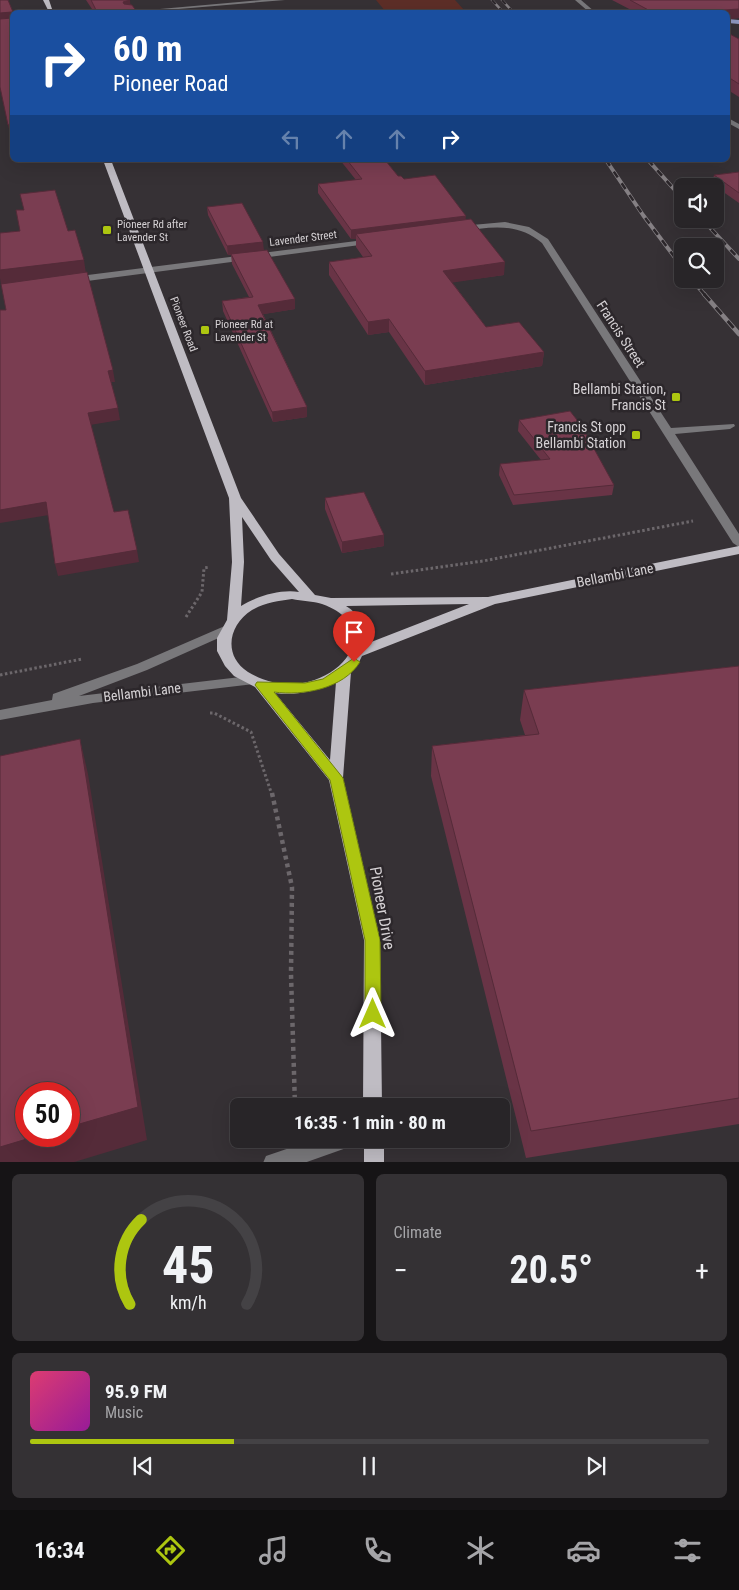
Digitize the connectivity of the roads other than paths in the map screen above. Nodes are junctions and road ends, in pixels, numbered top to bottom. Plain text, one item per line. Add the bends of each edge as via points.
1 (282, 0) edge
2 (578, 0) edge
3 (155, 10) edge
4 (590, 10) edge
5 (733, 121) edge
6 (739, 127) edge
7 (108, 162) edge
8 (451, 230) edge
9 (382, 239) edge
10 (148, 270) junction
11 (67, 281) edge
12 (730, 426) dead end
13 (666, 432) junction
14 (235, 498) junction
15 (739, 543) edge
16 (739, 550) edge
17 (310, 596) junction
18 (492, 600) junction
19 (333, 602) junction
20 (230, 625) junction
21 (360, 652) junction
22 (344, 672) junction
23 (255, 683) junction
24 (34, 707) junction
25 (0, 715) edge
26 (336, 778) junction
27 (373, 1098) edge
28 (317, 1148) edge
29 (374, 1148) edge
30 (273, 1162) edge
31 (374, 1162) edge

1 - 3 street
2 - 4 street
5 - 6 street
7 - 10 main road, Pioneer Road
8 - 13 street, Francis Street via 510,224 526,228 545,241
9 - 10 street, Lavender Street
10 - 11 street, Lavender Street
10 - 14 main road, Pioneer Road
12 - 13 street
13 - 15 street, Francis Street
14 - 17 main road, Pioneer Road via 275,557
14 - 20 main road, Pioneer Road via 238,562
16 - 18 main road, Bellambi Lane
17 - 19 main road
17 - 20 main road via 274,597 243,610
18 - 19 main road, Bellambi Lane
18 - 21 main road, Bellambi Lane
19 - 21 main road via 358,623 362,637
20 - 23 main road, Pioneer Road via 223,644 225,658 234,671
20 - 24 street, Bellambi Lane via 142,667
21 - 22 main road, Pioneer Road
22 - 23 main road, Pioneer Road via 327,682 305,688 283,689
22 - 26 main road, Pioneer Drive
23 - 24 street, Bellambi Lane via 149,690
23 - 26 main road, Pioneer Drive
24 - 25 street, Bellambi Lane
26 - 27 main road, Pioneer Drive via 372,940
28 - 30 street
29 - 31 main road

